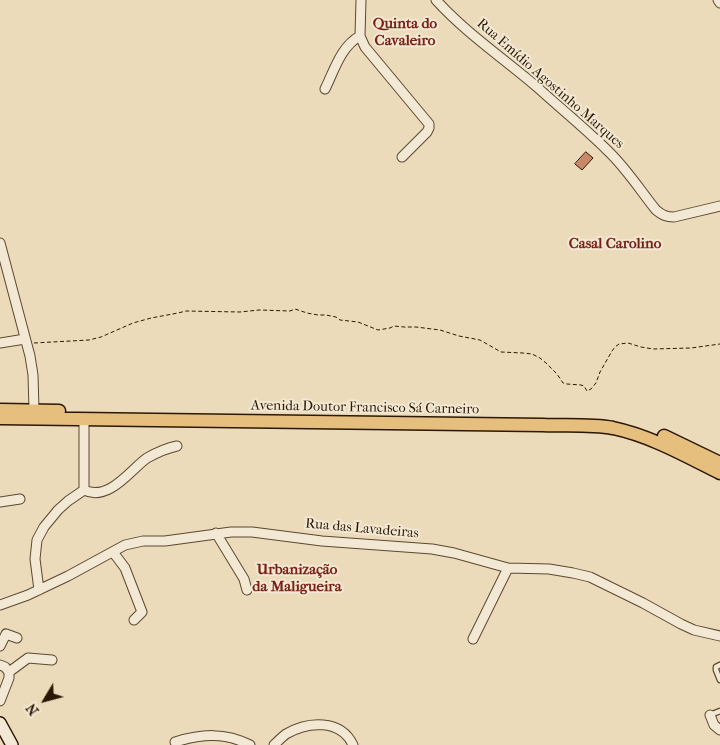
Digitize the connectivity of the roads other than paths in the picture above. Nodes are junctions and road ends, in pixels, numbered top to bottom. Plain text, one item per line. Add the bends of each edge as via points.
1 (361, 0) edge
2 (436, 0) edge
3 (360, 36) junction
4 (325, 89) dead end
5 (402, 157) dead end
6 (720, 206) edge
7 (0, 243) edge
8 (26, 341) junction
9 (0, 343) edge
10 (0, 410) edge
11 (34, 410) junction
12 (0, 418) edge
13 (84, 420) junction
14 (176, 446) dead end
15 (720, 463) edge
16 (720, 473) edge
17 (84, 490) junction
18 (20, 499) dead end
19 (0, 502) edge
20 (216, 534) junction
21 (112, 552) junction
22 (508, 568) junction
23 (39, 590) junction
24 (247, 590) dead end
25 (0, 606) edge
26 (134, 620) dead end
27 (720, 636) edge
28 (17, 638) dead end
29 (473, 639) dead end
30 (0, 646) edge
31 (52, 660) dead end
32 (0, 665) edge
33 (720, 665) edge
34 (9, 672) junction
35 (720, 680) edge
36 (0, 701) edge
37 (720, 711) edge
38 (710, 715) joint
39 (0, 723) edge
40 (720, 730) edge
41 (175, 742) dead end
42 (245, 744) edge
43 (12, 745) edge
44 (274, 745) edge
45 (353, 745) edge

1 - 3 street
2 - 6 street, Rua Emídio Agostinho Marques via 468,32 536,86 608,151 662,215 674,217
3 - 4 street via 344,50
3 - 5 street via 365,47 428,124 427,132
7 - 8 street
8 - 9 street
8 - 11 street via 34,375
10 - 11 main road, Avenida Doutor Francisco Sá Carneiro
11 - 15 main road, Avenida Doutor Francisco Sá Carneiro via 605,420 630,424 665,436
12 - 13 main road, Avenida Doutor Francisco Sá Carneiro
13 - 16 main road, Avenida Doutor Francisco Sá Carneiro via 612,428 666,446
13 - 17 street
14 - 17 street via 147,458 112,487 98,493
17 - 23 street via 63,506 36,540
18 - 19 street
20 - 21 street, Rua das Lavadeiras via 134,543
20 - 22 street, Rua das Lavadeiras via 252,532 432,549
20 - 24 street
21 - 23 street, Rua das Lavadeiras
21 - 26 street via 125,568 142,612
22 - 27 street, Rua das Lavadeiras via 573,572 694,630
22 - 29 street
23 - 25 street, Rua das Lavadeiras
28 - 30 street via 6,634
31 - 34 street via 28,658
32 - 34 street
33 - 35 lane via 716,667
34 - 36 street
37 - 38 lane
38 - 40 street
39 - 43 street
41 - 42 street via 206,735 229,737
44 - 45 street via 302,727 324,725 341,730

